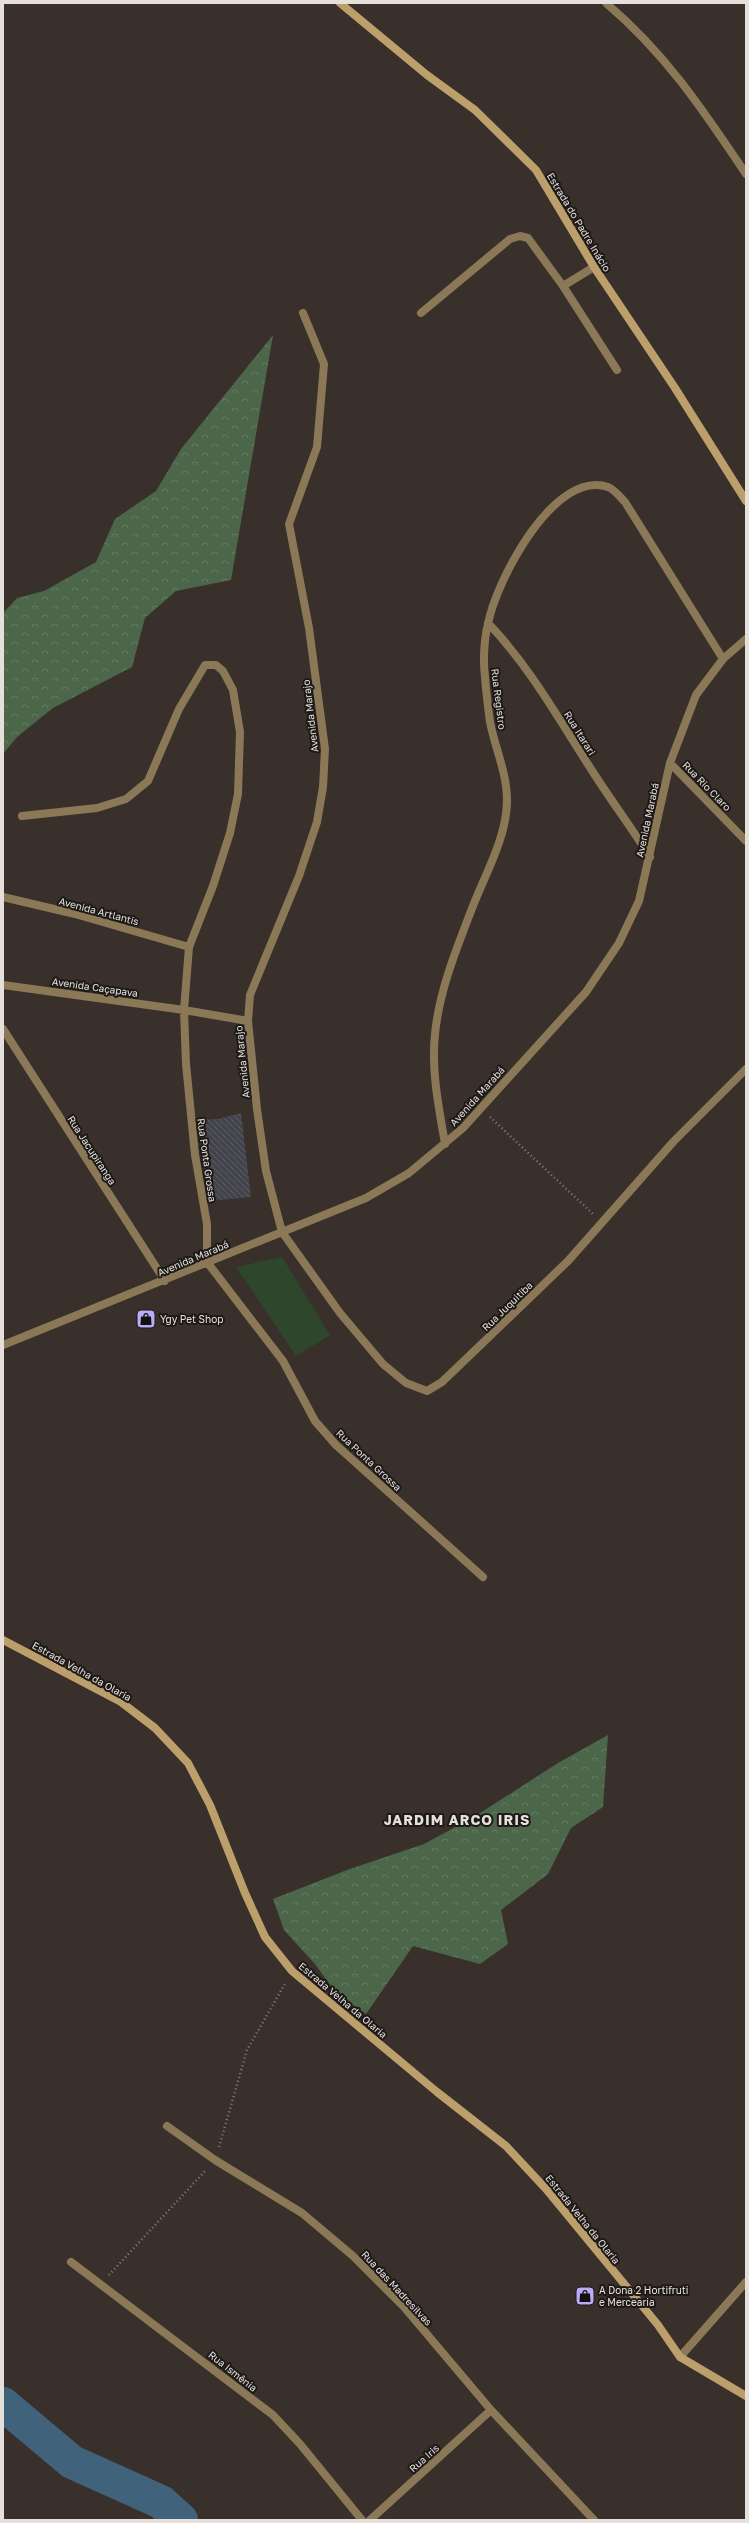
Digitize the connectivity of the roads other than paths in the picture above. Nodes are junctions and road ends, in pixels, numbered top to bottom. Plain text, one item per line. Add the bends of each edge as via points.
1 (340, 3) edge
2 (606, 3) edge
3 (746, 174) edge
4 (594, 267) junction
5 (563, 286) junction
6 (303, 312) dead end
7 (421, 313) dead end
8 (617, 370) dead end
9 (746, 501) edge
10 (488, 623) junction
11 (746, 639) edge
12 (723, 658) junction
13 (670, 763) junction
14 (22, 816) dead end
15 (746, 841) edge
16 (650, 857) junction
17 (3, 897) edge
18 (189, 947) junction
19 (3, 985) edge
20 (184, 1010) junction
21 (248, 1021) junction
22 (3, 1029) edge
23 (746, 1069) edge
24 (445, 1144) junction
25 (282, 1232) junction
26 (207, 1262) junction
27 (165, 1281) junction
28 (3, 1345) edge
29 (482, 1577) dead end
30 (3, 1640) edge
31 (167, 2126) dead end
32 (71, 2262) dead end
33 (746, 2282) edge
34 (680, 2357) junction
35 (746, 2396) edge
36 (491, 2410) junction
37 (362, 2520) edge
38 (370, 2520) edge
39 (594, 2520) edge

1 - 4 street, Estrada do Padre Inácio via 475,110 536,170
2 - 3 street via 663,59 694,96
4 - 5 street
4 - 9 street, Estrada do Padre Inácio via 675,388
5 - 7 street via 528,238 520,236 510,239
5 - 8 street
6 - 21 street, Avenida Marajo via 324,364 317,447 289,524 309,628 325,749 323,787 317,822 299,876 250,995
10 - 12 street, Rua Registro via 503,580 538,521 561,497 585,486 609,487 625,502
10 - 16 street, Rua Itarari via 530,672
10 - 24 street, Rua Registro via 484,675 490,722 502,763 507,800 501,835 442,994 434,1035 435,1080
11 - 12 street, Avenida Marabá
12 - 13 street, Avenida Marabá via 696,695
13 - 15 street, Rua Rio Claro
13 - 16 street, Avenida Marabá
14 - 18 street, Rua Ponta Grossa via 97,808 132,795 148,781 179,709 205,665 216,665 223,671 233,690 240,732 238,794 230,833
16 - 24 street, Avenida Marabá via 639,901 619,942 586,992 463,1128
17 - 18 street, Avenida Artlantis via 75,914
18 - 20 street, Rua Ponta Grossa
19 - 20 street, Avenida Caçapava
20 - 21 street, Avenida Caçapava
20 - 26 street, Rua Ponta Grossa via 186,1064 195,1155 207,1224
21 - 25 street, Avenida Marajo via 266,1171
22 - 27 street, Rua Jacupiranga
23 - 25 street, Rua Juquitiba via 674,1142 568,1261 442,1382 427,1391 406,1383 383,1364 340,1313
24 - 25 street, Avenida Marabá via 409,1173 366,1198
25 - 26 street, Avenida Marabá
26 - 27 street, Avenida Marabá
26 - 29 street, Rua Ponta Grossa via 283,1361 315,1421 336,1445
27 - 28 street, Avenida Marabá
30 - 34 street, Estrada Velha da Olaria via 122,1702 155,1728 188,1763 210,1805 265,1937 292,1971 506,2146 546,2189 658,2326
31 - 36 street, Rua das Madresilvas via 215,2160 302,2212 353,2256 404,2307
32 - 37 street, Rua Ismênia via 273,2415
33 - 34 street
34 - 35 street, Estrada Velha da Olaria
36 - 38 street, Rua Iris
36 - 39 street, Rua das Madresilvas

